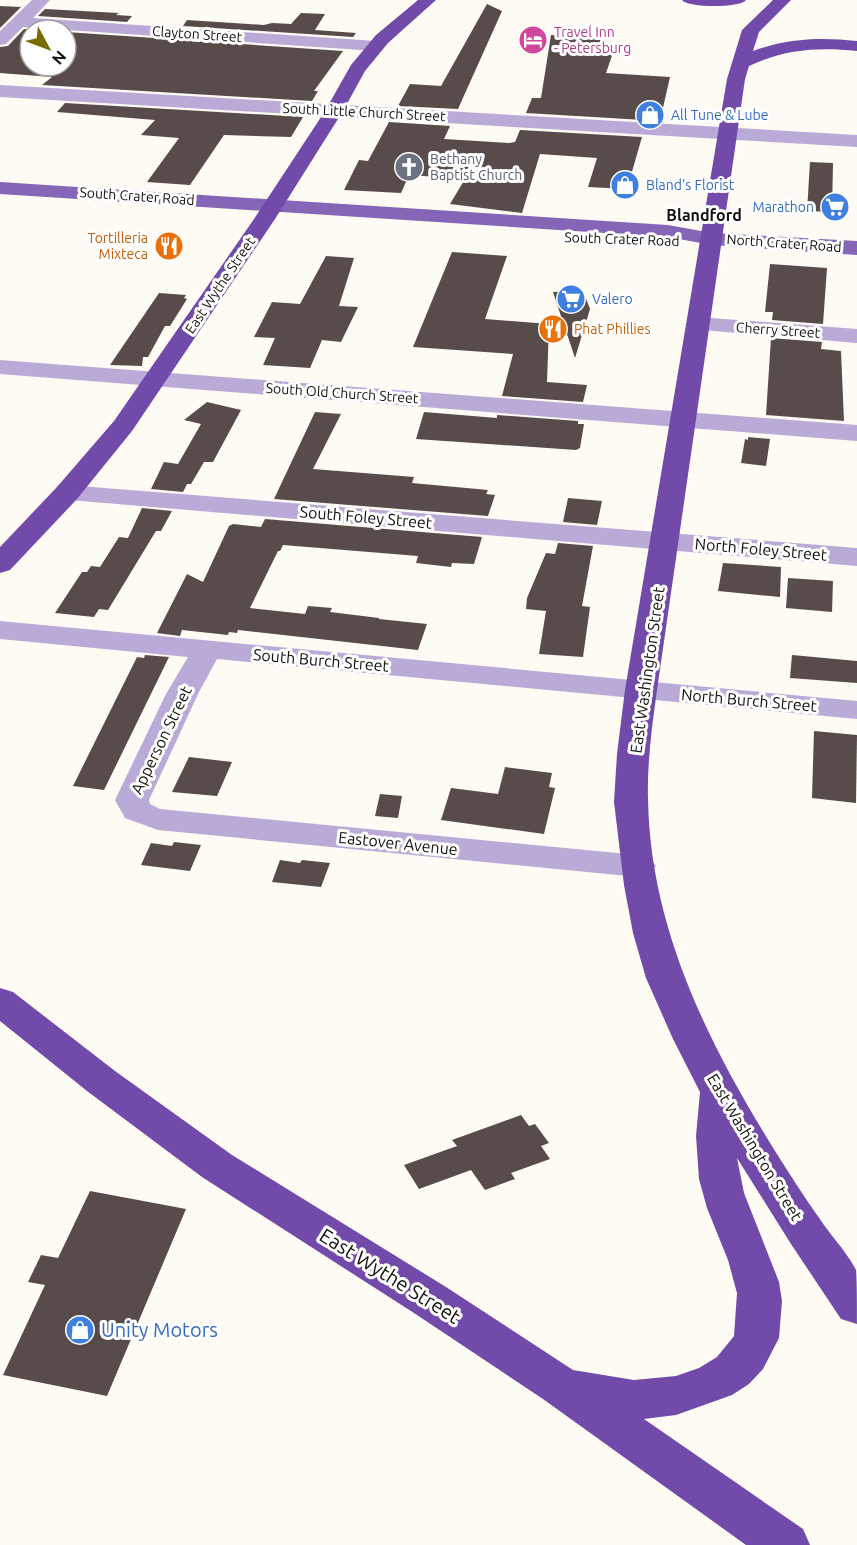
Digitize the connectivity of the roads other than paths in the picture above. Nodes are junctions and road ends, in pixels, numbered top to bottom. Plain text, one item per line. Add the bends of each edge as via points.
1 (42, 0) edge
2 (428, 0) edge
3 (690, 0) edge
4 (738, 0) edge
5 (783, 0) edge
6 (22, 18) edge
7 (18, 22) edge
8 (78, 26) edge
9 (0, 40) edge
10 (376, 46) junction
11 (857, 46) edge
12 (739, 64) junction
13 (0, 91) edge
14 (334, 111) junction
15 (727, 133) junction
16 (857, 141) edge
17 (0, 188) edge
18 (0, 201) edge
19 (268, 212) junction
20 (711, 239) junction
21 (857, 248) edge
22 (698, 324) junction
23 (857, 336) edge
24 (0, 367) edge
25 (157, 379) junction
26 (684, 418) junction
27 (857, 434) edge
28 (67, 493) junction
29 (666, 540) junction
30 (857, 557) edge
31 (0, 564) edge
32 (0, 630) edge
33 (208, 649) junction
34 (641, 690) junction
35 (857, 711) edge
36 (158, 819) joint
37 (638, 866) junction
38 (0, 1001) edge
39 (720, 1091) junction
40 (857, 1306) edge
41 (559, 1385) junction
42 (785, 1545) edge

1 - 6 street
2 - 10 highway, East Wythe Street
3 - 4 highway
5 - 12 highway, East Washington Street via 751,30
7 - 9 street
8 - 10 street, Clayton Street
10 - 14 highway, East Wythe Street via 351,77
11 - 12 highway via 783,46
12 - 15 highway, East Washington Street
13 - 14 street, South Little Church Street
14 - 15 street, South Little Church Street
14 - 19 highway, East Wythe Street
15 - 16 street, South Little Church Street
15 - 20 highway, East Washington Street
17 - 19 main road, South Crater Road
18 - 19 main road, South Crater Road
19 - 20 main road, South Crater Road via 668,231
19 - 25 highway, East Wythe Street
20 - 21 main road, North Crater Road
20 - 22 highway, East Washington Street
22 - 23 street, Cherry Street
22 - 26 highway, East Washington Street
24 - 25 street, South Old Church Street
25 - 26 street, South Old Church Street
25 - 28 highway, East Wythe Street
26 - 27 street, South Old Church Street
26 - 29 highway, East Washington Street
28 - 29 street, South Foley Street
28 - 31 highway, East Wythe Street
29 - 30 street, North Foley Street
29 - 34 highway, East Washington Street
32 - 33 street, South Burch Street
33 - 34 street, South Burch Street
33 - 36 street, Apperson Street via 132,800 140,814
34 - 35 street, North Burch Street
34 - 37 highway, East Washington Street via 631,814
36 - 37 street, Eastover Avenue
37 - 39 highway, East Washington Street via 673,996
38 - 41 highway, East Wythe Street via 217,1166
39 - 40 highway, East Washington Street via 776,1188
39 - 41 highway via 714,1128 717,1167 728,1207 752,1260 760,1296 756,1338 743,1361 722,1380 700,1390 660,1398 616,1398
41 - 42 highway, East Wythe Street

